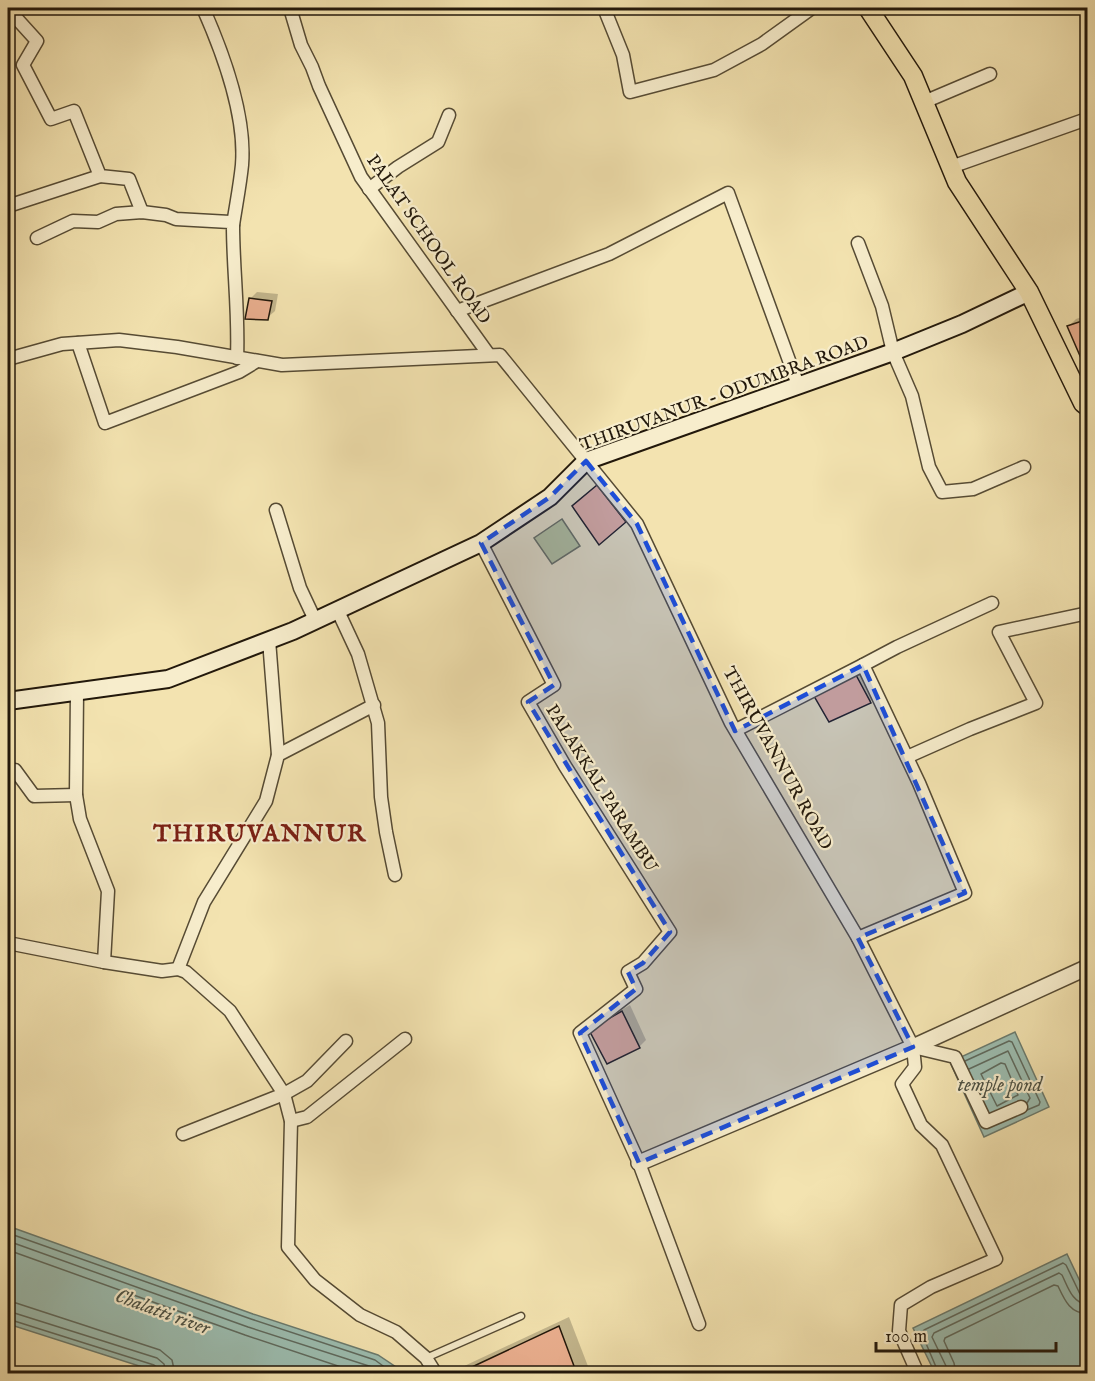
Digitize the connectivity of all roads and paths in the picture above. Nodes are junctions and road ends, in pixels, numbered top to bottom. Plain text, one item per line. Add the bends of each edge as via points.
1 (203, 8) edge
2 (290, 8) edge
3 (604, 8) edge
4 (812, 8) edge
5 (868, 8) edge
6 (8, 9) edge
7 (990, 74) dead end
8 (924, 102) junction
9 (449, 115) dead end
10 (1084, 120) dead end
11 (951, 166) junction
12 (100, 176) junction
13 (369, 189) junction
14 (8, 206) edge
15 (142, 212) junction
16 (233, 225) junction
17 (37, 238) dead end
18 (858, 243) dead end
19 (1029, 292) junction
20 (457, 311) junction
21 (78, 343) junction
22 (893, 352) junction
23 (489, 355) junction
24 (237, 358) junction
25 (8, 359) edge
26 (257, 361) junction
27 (798, 385) junction
28 (1088, 407) edge
29 (586, 461) junction
30 (1024, 467) dead end
31 (276, 510) dead end
32 (481, 543) junction
33 (992, 603) dead end
34 (337, 609) junction
35 (1088, 613) edge
36 (315, 620) junction
37 (269, 640) junction
38 (863, 665) junction
39 (77, 692) junction
40 (8, 701) edge
41 (374, 705) junction
42 (736, 730) junction
43 (278, 755) junction
44 (907, 757) junction
45 (8, 770) edge
46 (76, 795) junction
47 (395, 875) dead end
48 (858, 938) junction
49 (8, 943) edge
50 (104, 962) junction
51 (1088, 967) edge
52 (178, 969) junction
53 (405, 1039) dead end
54 (346, 1041) dead end
55 (913, 1047) junction
56 (284, 1094) junction
57 (1021, 1107) dead end
58 (291, 1121) junction
59 (183, 1134) dead end
60 (639, 1163) junction
61 (521, 1316) dead end
62 (699, 1324) dead end
63 (426, 1358) junction
64 (436, 1374) edge
65 (918, 1374) edge

1 - 16 street via 222,51 241,126 242,164
2 - 13 street, PALAT SCHOOL ROAD via 301,45
3 - 4 street via 623,55 630,92 714,70 762,44
5 - 8 main road via 913,76
6 - 12 street via 37,41 23,65 51,119 74,111
7 - 8 street
8 - 11 main road
9 - 13 street via 438,142
10 - 11 street
11 - 19 main road via 957,182
12 - 14 street
12 - 15 street via 129,179
13 - 20 street, PALAT SCHOOL ROAD
15 - 16 street
15 - 17 street via 116,214 98,222 74,221
16 - 24 street
18 - 22 street via 882,306
19 - 22 main road, THIRUVANUR - ODUMBRA ROAD
19 - 28 main road
20 - 23 street, PALAT SCHOOL ROAD
20 - 27 street via 609,254 728,193
21 - 24 street via 119,340
21 - 25 street
21 - 26 street via 105,423 239,372
22 - 27 main road, THIRUVANUR - ODUMBRA ROAD
22 - 30 street via 912,396 929,466 942,492 973,489
23 - 26 street via 282,365
23 - 29 street, THIRUVANNUR ROAD via 500,355
24 - 26 street
27 - 29 main road, THIRUVANUR - ODUMBRA ROAD
29 - 32 main road, THIRUVANUR - ODUMBRA ROAD via 550,497
29 - 42 street, THIRUVANNUR ROAD via 637,524
31 - 36 street via 300,588
32 - 34 main road, THIRUVANUR - ODUMBRA ROAD
32 - 60 street, PALAKKAL PARAMBU via 554,685 528,702 670,932 643,963 628,972 636,989 580,1033
33 - 38 street
34 - 36 main road, THIRUVANUR - ODUMBRA ROAD
34 - 41 street via 358,654
35 - 44 street via 999,632 1036,704
36 - 37 main road, THIRUVANUR - ODUMBRA ROAD
37 - 39 main road, THIRUVANUR - ODUMBRA ROAD via 168,679
37 - 43 street
38 - 42 street
38 - 44 street
39 - 40 main road, THIRUVANUR - ODUMBRA ROAD
39 - 46 street
41 - 43 street
41 - 47 street via 383,809
42 - 48 street, THIRUVANNUR ROAD
43 - 52 street via 266,801 204,902
44 - 48 street via 965,893
45 - 46 street via 15,770 34,796
46 - 50 street via 80,819 108,891
48 - 55 street, THIRUVANNUR ROAD
49 - 50 street
50 - 52 street via 162,971
51 - 55 street
52 - 56 street via 230,1011
53 - 58 street via 307,1117
54 - 56 street via 307,1081
55 - 57 street via 955,1057 986,1122
55 - 60 street
55 - 65 street via 915,1067 902,1084 921,1125 942,1145 996,1259 931,1287 901,1305 899,1331
56 - 58 street
56 - 59 street
58 - 63 street via 288,1247 315,1280 360,1315 396,1332
60 - 62 street
61 - 63 lane
63 - 64 street

